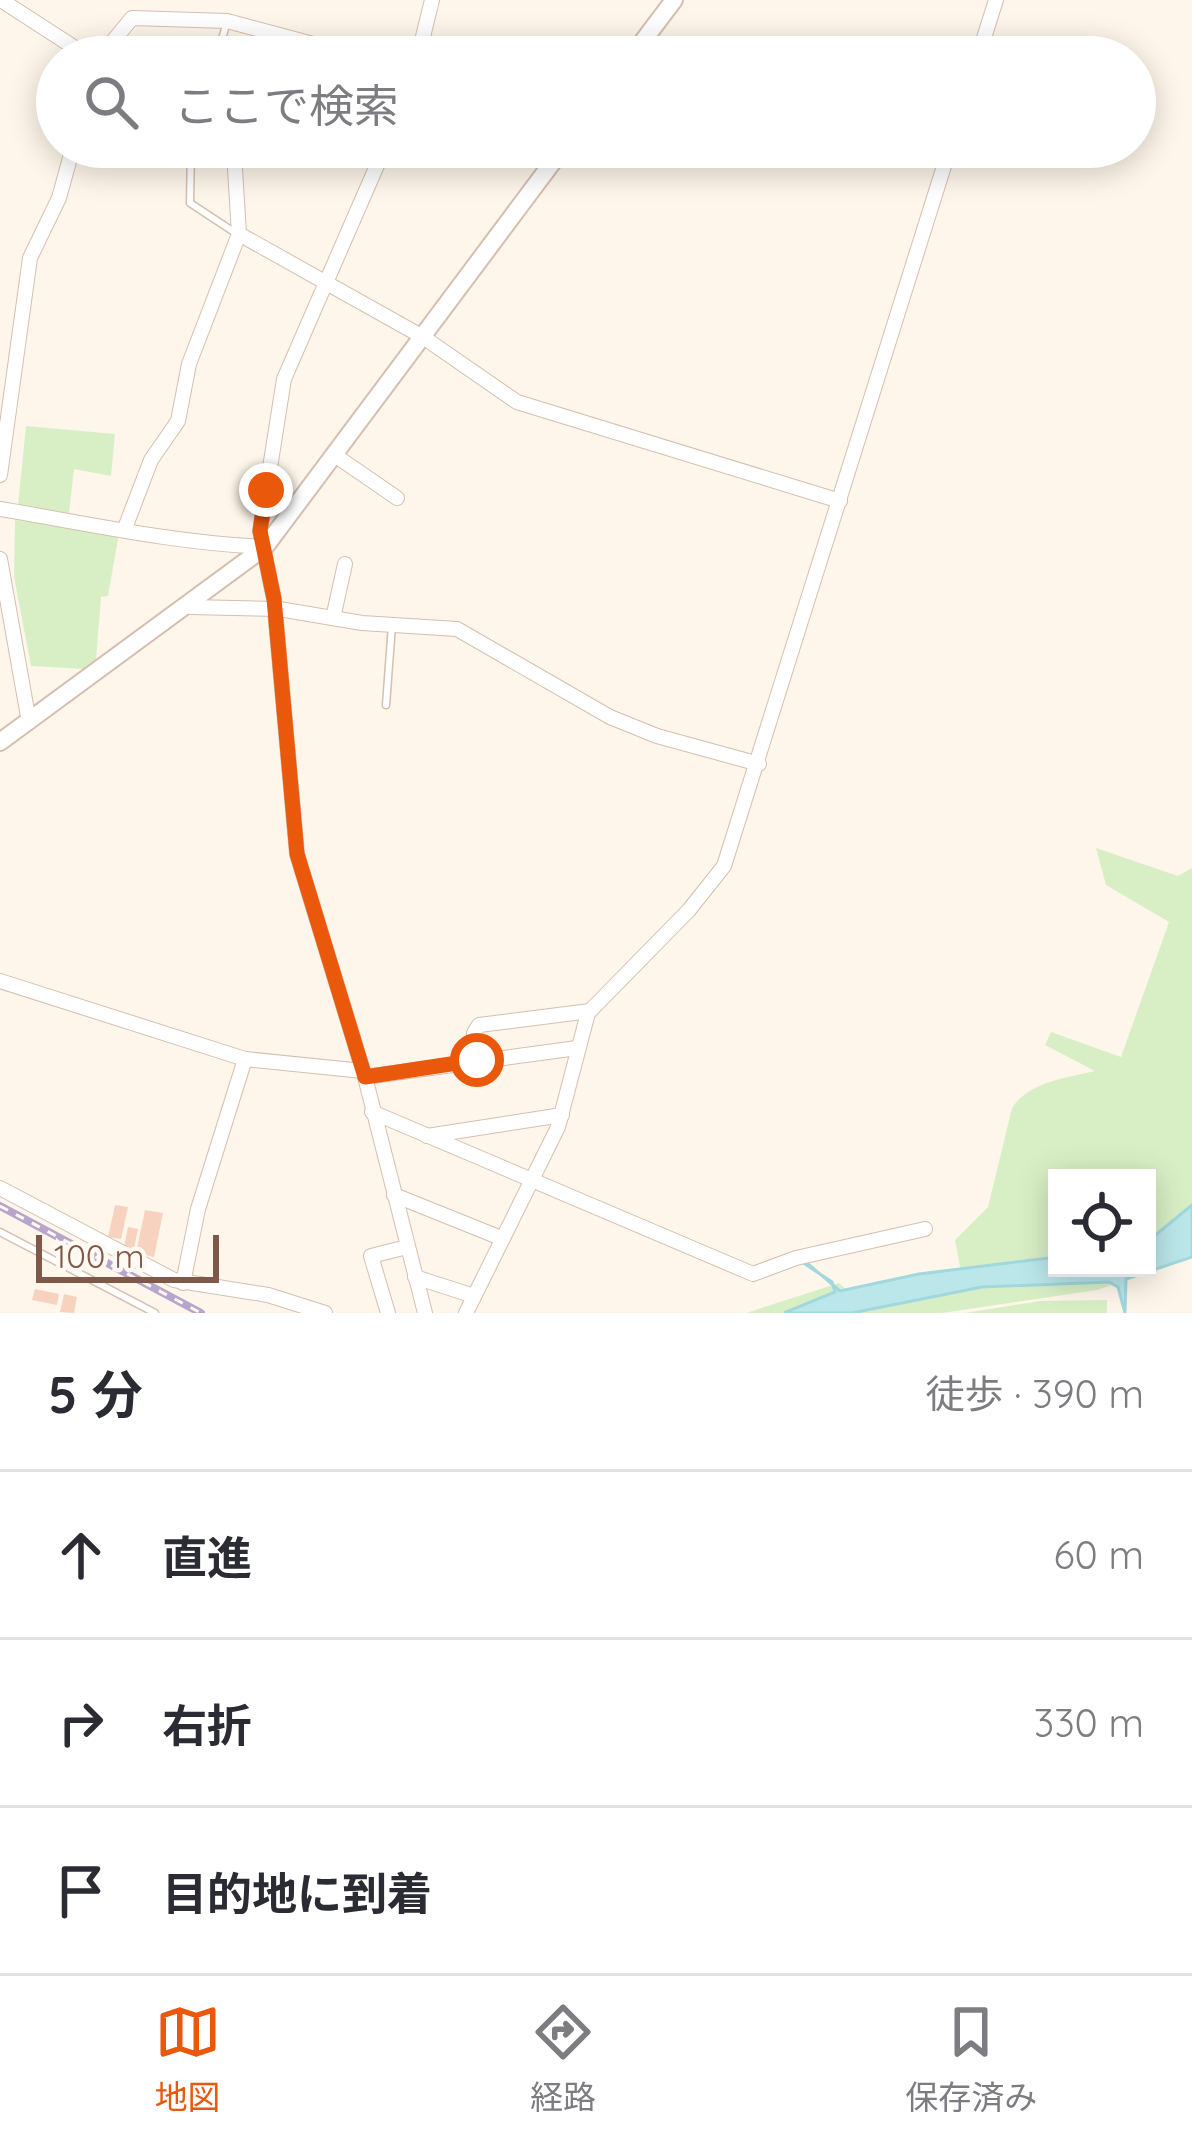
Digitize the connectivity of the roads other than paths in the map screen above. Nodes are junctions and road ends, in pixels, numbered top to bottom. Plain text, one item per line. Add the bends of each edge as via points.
1 (1, 0) edge
2 (432, 0) edge
3 (674, 0) edge
4 (996, 0) edge
5 (227, 21) junction
6 (57, 36) edge
7 (117, 36) edge
8 (223, 36) edge
9 (283, 36) edge
10 (423, 36) edge
11 (647, 36) edge
12 (985, 36) edge
13 (67, 168) edge
14 (191, 168) edge
15 (375, 168) edge
16 (548, 168) edge
17 (943, 168) edge
18 (235, 169) edge
19 (238, 234) junction
20 (325, 277) junction
21 (423, 337) junction
22 (336, 455) junction
23 (0, 475) edge
24 (397, 498) dead end
25 (840, 502) junction
26 (0, 509) edge
27 (125, 528) junction
28 (265, 547) junction
29 (0, 559) edge
30 (345, 563) dead end
31 (190, 607) junction
32 (273, 609) junction
33 (333, 618) junction
34 (392, 622) junction
35 (386, 705) dead end
36 (29, 722) junction
37 (0, 742) edge
38 (758, 764) junction
39 (0, 981) edge
40 (590, 1011) junction
41 (577, 1048) junction
42 (245, 1059) junction
43 (477, 1060) junction
44 (364, 1074) junction
45 (372, 1112) junction
46 (562, 1115) junction
47 (428, 1136) junction
48 (533, 1182) junction
49 (0, 1188) edge
50 (394, 1195) junction
51 (925, 1229) dead end
52 (0, 1232) edge
53 (502, 1238) junction
54 (407, 1247) junction
55 (415, 1277) junction
56 (183, 1283) junction
57 (474, 1297) junction
58 (154, 1313) edge
59 (326, 1313) edge
60 (388, 1313) edge
61 (425, 1313) edge
62 (466, 1313) edge

1 - 6 street
2 - 10 street
3 - 11 street
4 - 12 street
5 - 7 street via 132,18
5 - 8 lane
5 - 9 street
13 - 23 street via 30,258
14 - 19 lane via 190,203
15 - 20 street
16 - 21 street
17 - 25 street
18 - 19 street
19 - 20 street
19 - 27 street via 189,364 178,421 151,460
20 - 21 street
20 - 28 street via 277,409 260,531
21 - 22 street
21 - 25 street via 517,403
22 - 24 street
22 - 28 street
25 - 38 street
26 - 27 street
27 - 28 street via 154,540
28 - 31 street
28 - 32 street
29 - 36 street
30 - 33 street
31 - 32 street
31 - 36 street
32 - 33 street
32 - 44 street via 297,854
33 - 34 street
34 - 35 lane
34 - 38 street via 469,634 610,717
36 - 37 street
38 - 40 street via 718,877
39 - 42 street
40 - 41 street
40 - 43 street via 479,1025
41 - 43 street
41 - 46 street
42 - 44 street
42 - 56 street
43 - 44 street
44 - 45 street
45 - 47 street
45 - 50 street
46 - 47 street
46 - 48 street
47 - 48 street
48 - 51 street via 753,1274
48 - 53 street
49 - 56 street
50 - 53 street
50 - 54 street
52 - 58 lane
53 - 57 street
54 - 55 street
54 - 60 street via 371,1256
55 - 57 street
55 - 61 street
56 - 59 street
57 - 62 street

